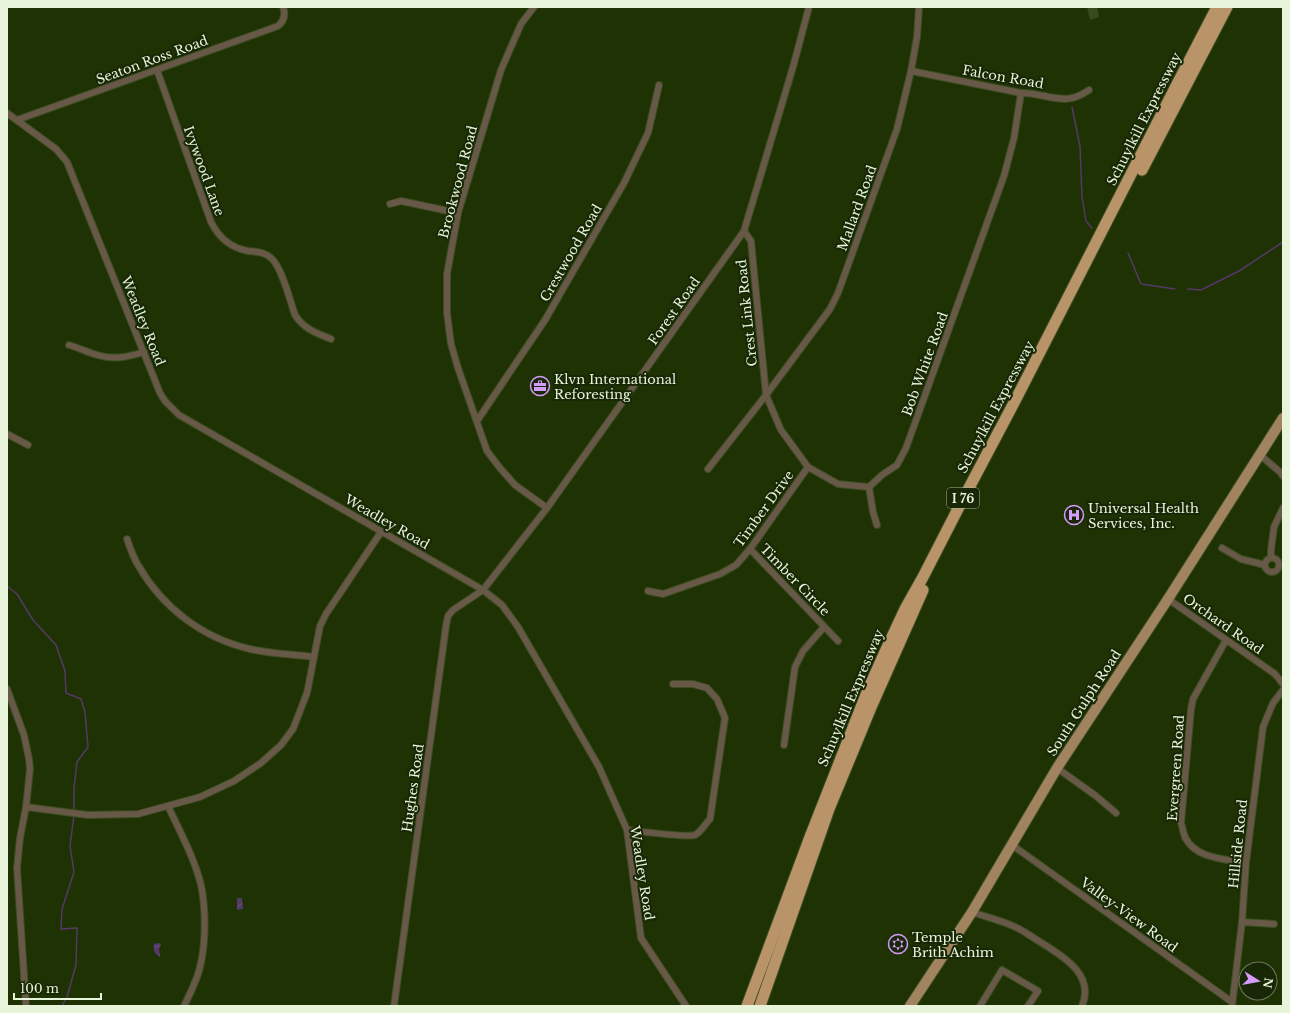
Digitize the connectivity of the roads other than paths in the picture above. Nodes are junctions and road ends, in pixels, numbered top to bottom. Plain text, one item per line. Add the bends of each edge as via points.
1 (534, 7) edge
2 (809, 7) edge
3 (919, 7) edge
4 (1218, 7) edge
5 (1227, 7) edge
6 (284, 9) edge
7 (157, 70) junction
8 (910, 71) junction
9 (659, 85) dead end
10 (1089, 90) dead end
11 (1021, 93) junction
12 (7, 113) edge
13 (17, 120) junction
14 (390, 204) dead end
15 (458, 213) junction
16 (744, 231) junction
17 (331, 339) dead end
18 (69, 345) dead end
19 (144, 352) junction
20 (766, 395) junction
21 (1283, 418) edge
22 (477, 421) junction
23 (7, 434) edge
24 (28, 445) dead end
25 (1260, 455) junction
26 (808, 467) junction
27 (708, 469) dead end
28 (1283, 476) edge
29 (869, 487) junction
30 (547, 508) junction
31 (1283, 508) edge
32 (876, 525) dead end
33 (381, 532) junction
34 (127, 539) dead end
35 (1222, 548) dead end
36 (750, 549) junction
37 (1271, 558) junction
38 (1265, 565) junction
39 (483, 590) junction
40 (648, 592) dead end
41 (1168, 599) junction
42 (824, 627) junction
43 (1226, 640) junction
44 (838, 641) dead end
45 (314, 657) junction
46 (673, 684) dead end
47 (1283, 684) edge
48 (7, 689) edge
49 (1283, 690) edge
50 (784, 745) dead end
51 (1057, 768) junction
52 (168, 806) junction
53 (26, 807) junction
54 (1116, 814) dead end
55 (627, 830) junction
56 (1012, 845) junction
57 (1246, 863) junction
58 (972, 912) junction
59 (1242, 922) junction
60 (1274, 924) dead end
61 (1232, 1004) edge
62 (26, 1006) edge
63 (184, 1006) edge
64 (394, 1006) edge
65 (686, 1006) edge
66 (747, 1006) edge
67 (760, 1006) edge
68 (910, 1006) edge
69 (980, 1006) edge
70 (1028, 1006) edge
71 (1082, 1006) edge

1 - 15 street, Brookwood Road via 521,24 501,70
2 - 16 street, Forest Road
3 - 8 street, Mallard Road via 917,37
4 - 66 highway, Schuylkill Expressway / I 76 via 905,609 867,692
5 - 67 highway, Schuylkill Expressway / I 76 via 922,592 829,809
6 - 7 street, Seaton Ross Road via 285,17 278,26
7 - 13 street, Seaton Ross Road
7 - 17 street, Ivywood Lane via 214,229 227,243 271,258 278,268 299,321 309,330
8 - 11 street, Falcon Road
8 - 20 street, Mallard Road via 897,129 838,293 830,309
9 - 22 street, Crestwood Road via 648,133 624,183 545,320
10 - 11 street, Falcon Road via 1066,99 1030,92
11 - 29 street, Bob White Road via 1014,138 1004,176 906,448 897,465
12 - 13 street, Weadley Road
13 - 19 street, Weadley Road via 56,149 67,162
14 - 15 street via 401,201
15 - 22 street, Brookwood Road via 447,274 447,314 451,344
16 - 20 street, Crest Link Road via 751,241
16 - 30 street, Forest Road
18 - 19 street via 109,357
19 - 33 street, Weadley Road via 160,393 179,415
20 - 26 street via 781,430
20 - 27 street, Mallard Road
21 - 25 main road, South Gulph Road
22 - 30 street, Brookwood Road via 487,451 500,468 515,485
23 - 24 street
25 - 28 street
25 - 41 main road, South Gulph Road
26 - 29 street via 838,484
26 - 36 street, Timber Drive
29 - 32 street
30 - 39 street, Forest Road
31 - 37 street via 1274,528
33 - 39 street, Weadley Road
33 - 45 street via 326,614 320,626
34 - 45 street via 137,564 155,590 192,624 220,640 237,646
35 - 38 street via 1242,559
36 - 40 street, Timber Drive via 736,565 720,574 663,594
36 - 42 street, Timber Circle
37 - 38 street
37 - 38 street via 1279,562 1278,569 1270,572
39 - 55 street, Weadley Road via 502,605 518,627 599,767
39 - 64 street, Hughes Road via 448,616
41 - 43 street, Orchard Road
41 - 51 main road, South Gulph Road
42 - 44 street, Timber Circle
42 - 50 street, Timber Circle via 803,651 795,667
43 - 47 street, Orchard Road via 1275,674
43 - 57 street, Evergreen Road via 1193,700 1182,823 1186,838 1200,852
45 - 52 street via 307,693 298,717 281,745 261,763 234,781 200,797
46 - 55 street via 693,684 707,688 717,699 725,718 710,819 694,836
48 - 53 street via 24,735 29,758
49 - 57 street, Hillside Road via 1273,703 1263,727
51 - 54 street
51 - 56 main road, South Gulph Road
52 - 53 street via 138,814 88,815
52 - 63 street via 189,850 201,885 204,912 204,943 200,967
53 - 62 street via 18,868
55 - 65 street, Weadley Road via 641,938
56 - 58 main road, South Gulph Road
56 - 61 street, Valley-View Road
57 - 59 street, Hillside Road
58 - 68 main road, South Gulph Road
58 - 71 street via 1014,926 1066,959 1075,967 1084,983
59 - 60 street
59 - 61 street, Hillside Road
69 - 70 street via 1002,970 1038,991

